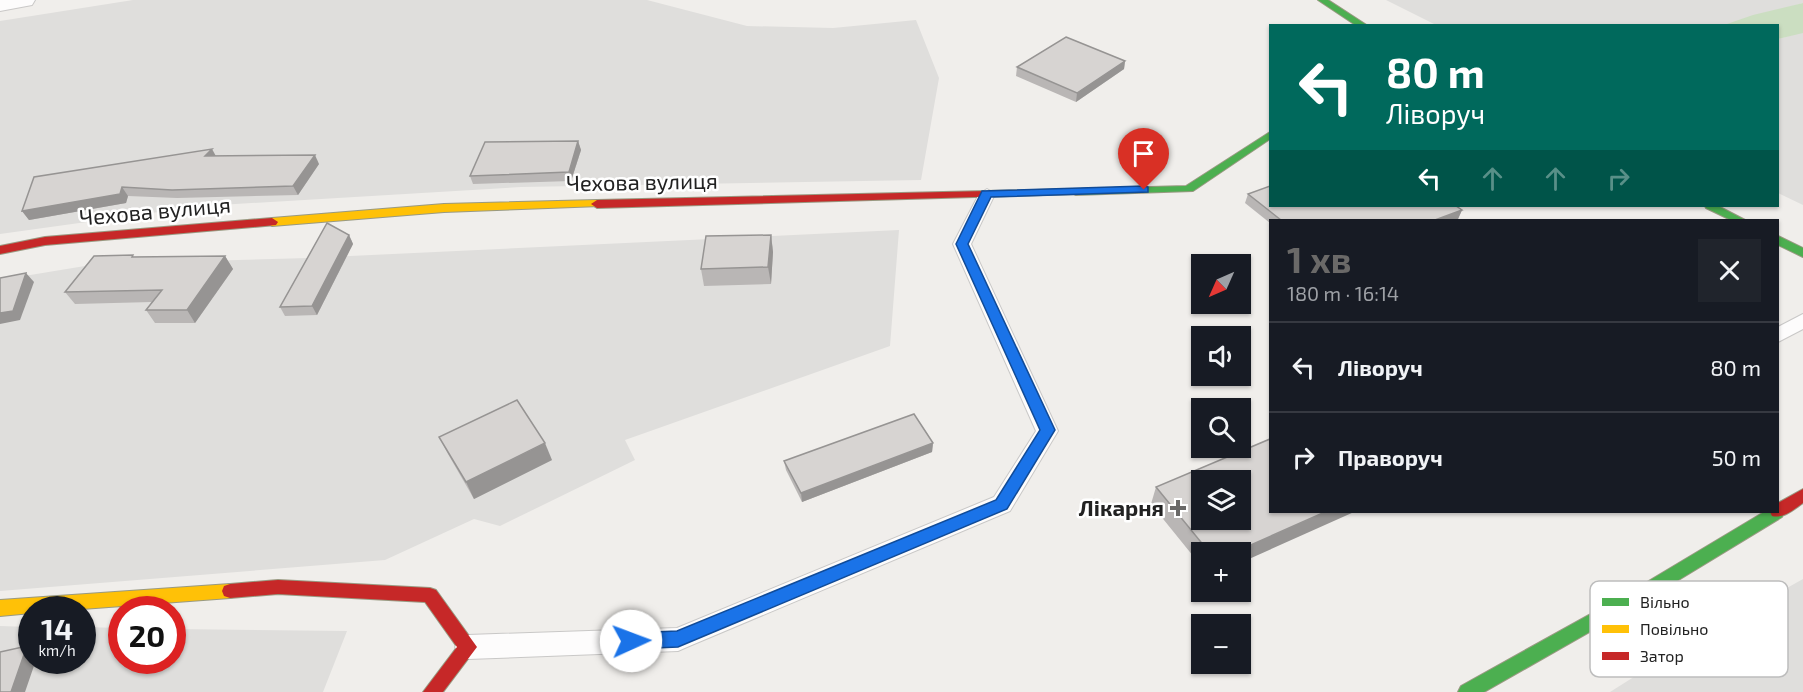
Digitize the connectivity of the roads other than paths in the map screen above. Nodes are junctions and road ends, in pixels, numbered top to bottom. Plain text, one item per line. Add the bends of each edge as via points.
1 (24, 0) edge
2 (1322, 0) edge
3 (0, 4) edge
4 (1361, 24) edge
5 (1269, 136) edge
6 (987, 194) junction
7 (1712, 207) edge
8 (1737, 219) edge
9 (1779, 241) edge
10 (0, 250) edge
11 (1803, 253) edge
12 (1803, 321) edge
13 (1779, 334) edge
14 (1803, 495) edge
15 (1779, 510) edge
16 (1774, 513) edge
17 (1663, 581) edge
18 (0, 608) edge
19 (1590, 623) edge
20 (468, 647) junction
21 (432, 692) edge
22 (1467, 692) edge

1 - 3 street
2 - 4 street
5 - 6 street, Чехова вулиця via 1189,189
6 - 10 street, Чехова вулиця via 444,208 45,241
6 - 20 lane via 962,244 1047,430 1002,504 678,639
7 - 8 street
9 - 11 street
12 - 13 lane
14 - 15 street
16 - 17 street
18 - 20 street via 278,587 430,595
19 - 22 street
20 - 21 street

